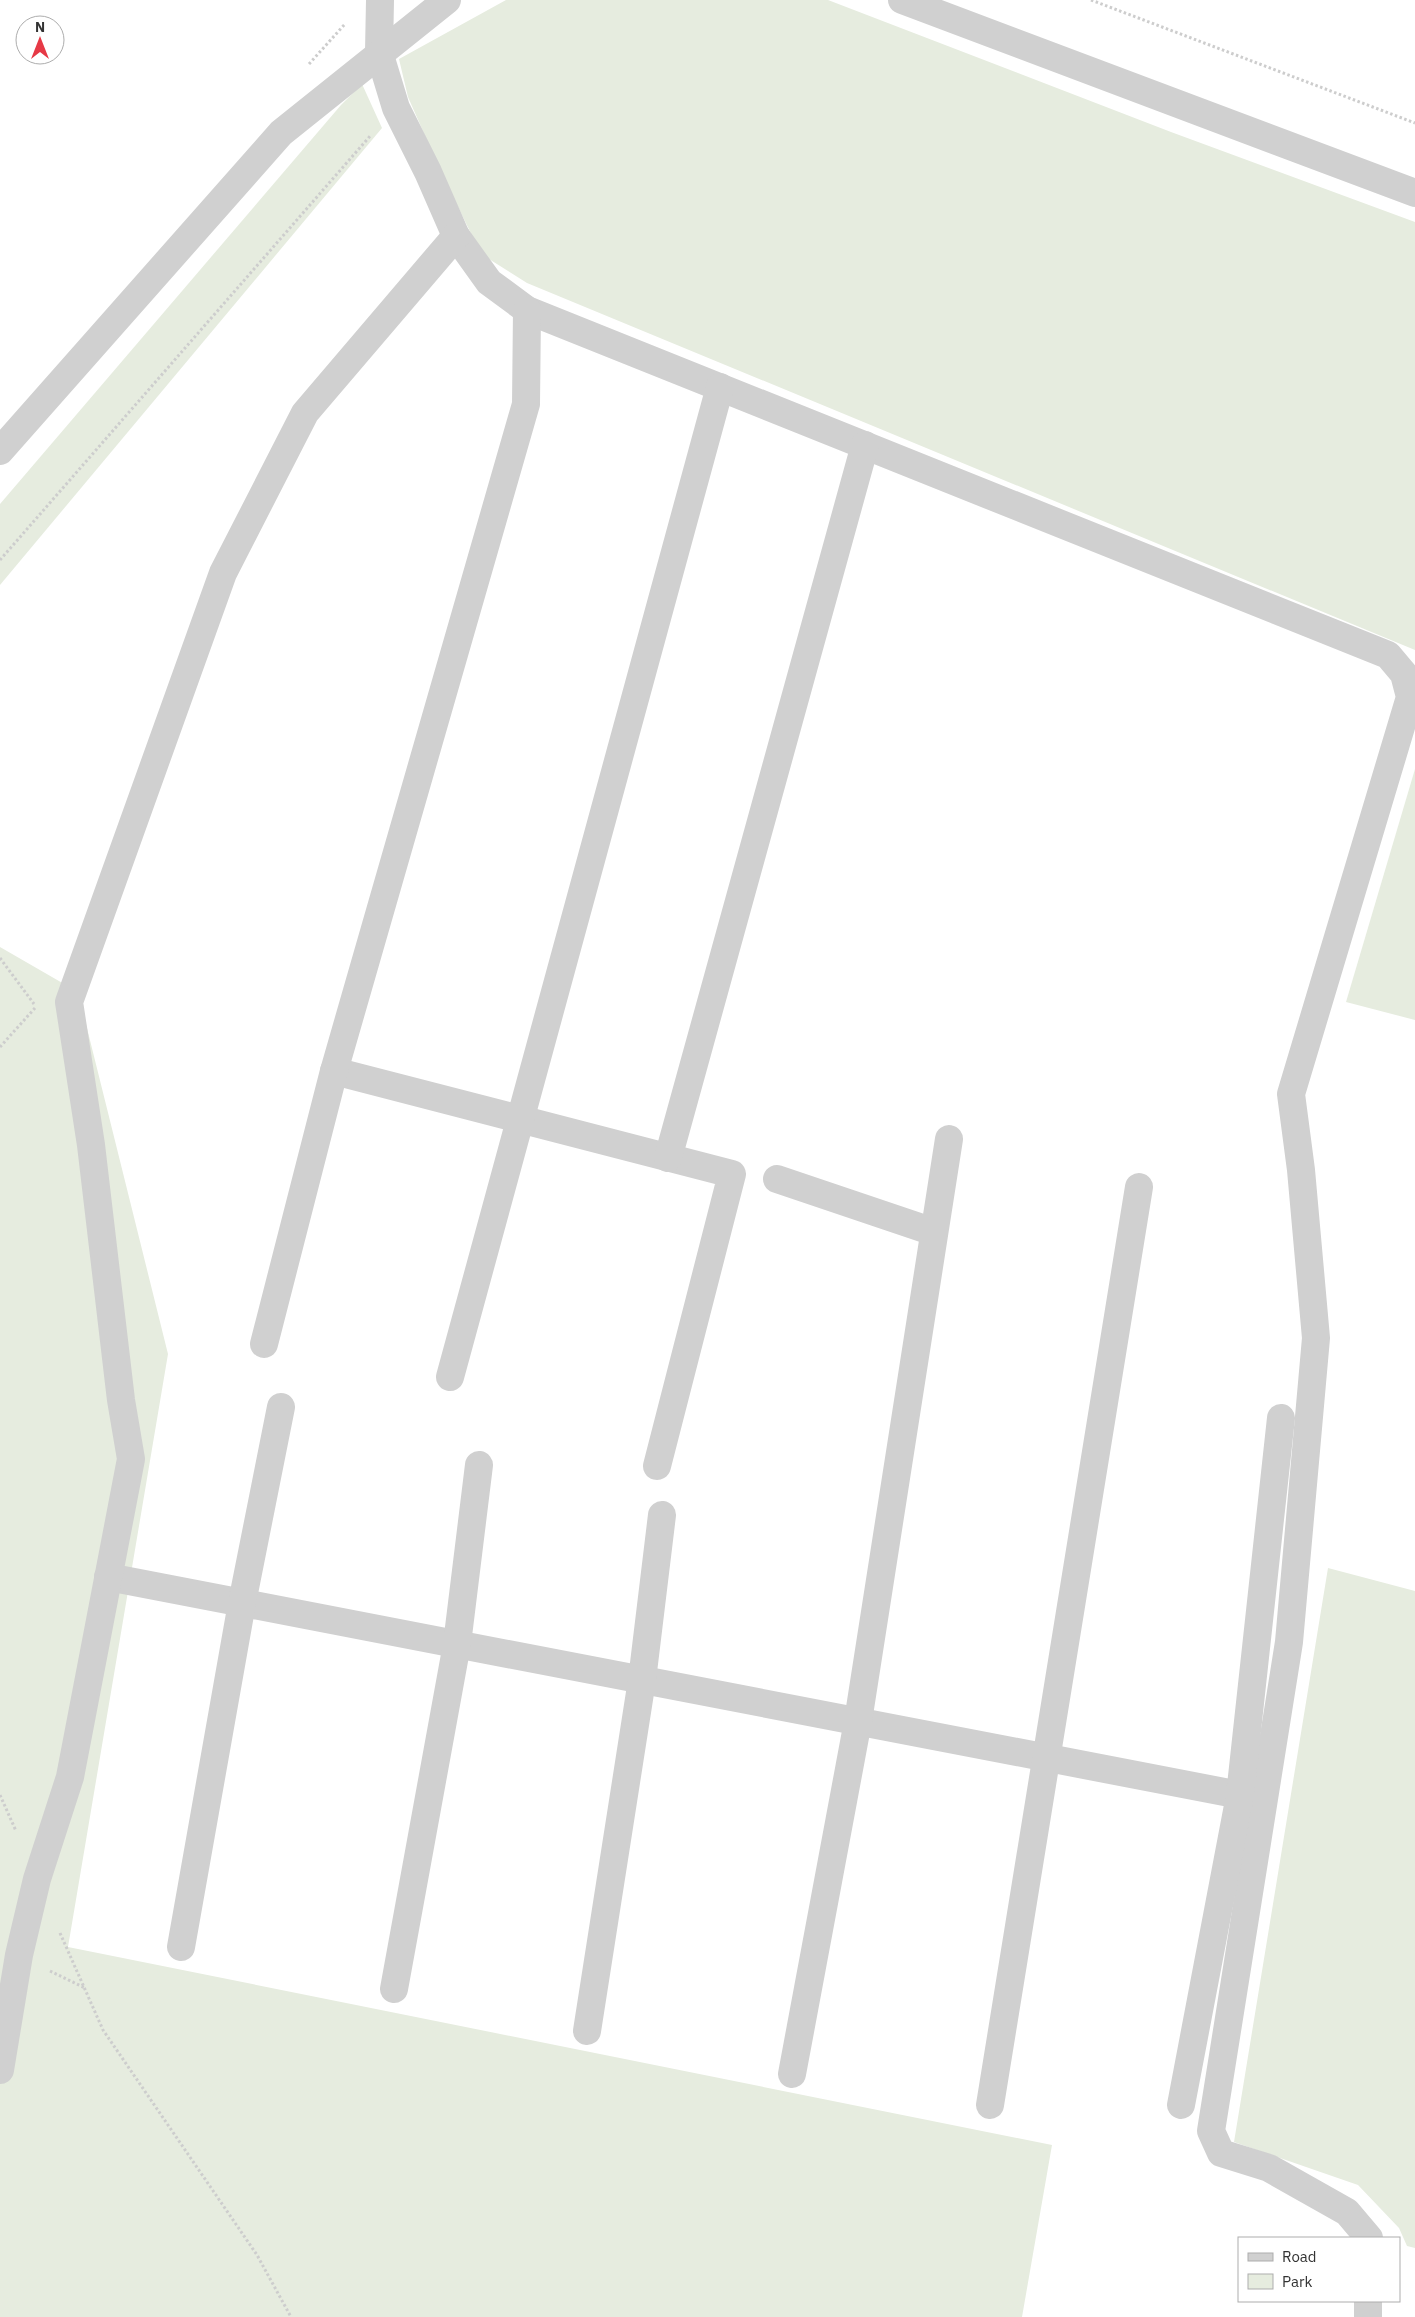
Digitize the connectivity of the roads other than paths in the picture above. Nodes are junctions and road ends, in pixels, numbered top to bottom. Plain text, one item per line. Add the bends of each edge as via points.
1 (380, 0) edge
2 (447, 0) edge
3 (902, 0) edge
4 (379, 52) junction
5 (1415, 193) edge
6 (456, 236) junction
7 (527, 310) junction
8 (720, 387) junction
9 (865, 445) junction
10 (0, 451) edge
11 (334, 1071) junction
12 (520, 1120) junction
13 (949, 1139) dead end
14 (668, 1158) junction
15 (776, 1179) dead end
16 (1139, 1187) dead end
17 (934, 1232) junction
18 (264, 1344) dead end
19 (450, 1377) dead end
20 (281, 1407) dead end
21 (1281, 1418) dead end
22 (479, 1465) dead end
23 (657, 1466) dead end
24 (662, 1516) dead end
25 (108, 1577) junction
26 (242, 1603) junction
27 (457, 1644) junction
28 (642, 1680) junction
29 (858, 1721) junction
30 (1047, 1758) junction
31 (1240, 1796) junction
32 (181, 1947) dead end
33 (394, 1989) dead end
34 (587, 2031) dead end
35 (0, 2070) edge
36 (792, 2074) dead end
37 (990, 2105) dead end
38 (1181, 2105) dead end
39 (1368, 2237) edge
40 (1368, 2302) edge
41 (1368, 2317) edge

1 - 4 street
2 - 4 street
3 - 5 street
4 - 6 street via 396,108
4 - 10 street via 281,134
6 - 7 street via 490,282
6 - 25 street via 305,413 223,573 69,1002 91,1145 130,1459
7 - 8 street
7 - 11 street via 526,404
8 - 9 street
8 - 12 street
9 - 14 street
9 - 39 street via 1388,656 1404,674 1410,697 1291,1094 1316,1338 1289,1642 1210,2132 1221,2153 1268,2168 1347,2212
11 - 12 street
11 - 18 street
12 - 14 street
12 - 19 street
13 - 17 street
14 - 23 street via 732,1174
15 - 17 street
16 - 30 street
17 - 29 street
20 - 26 street
21 - 31 street
22 - 27 street
24 - 28 street
25 - 26 street
25 - 35 street via 70,1777 37,1879 19,1955
26 - 27 street
26 - 32 street
27 - 28 street
27 - 33 street
28 - 29 street
28 - 34 street
29 - 30 street
29 - 36 street
30 - 31 street
30 - 37 street
31 - 38 street
40 - 41 street

